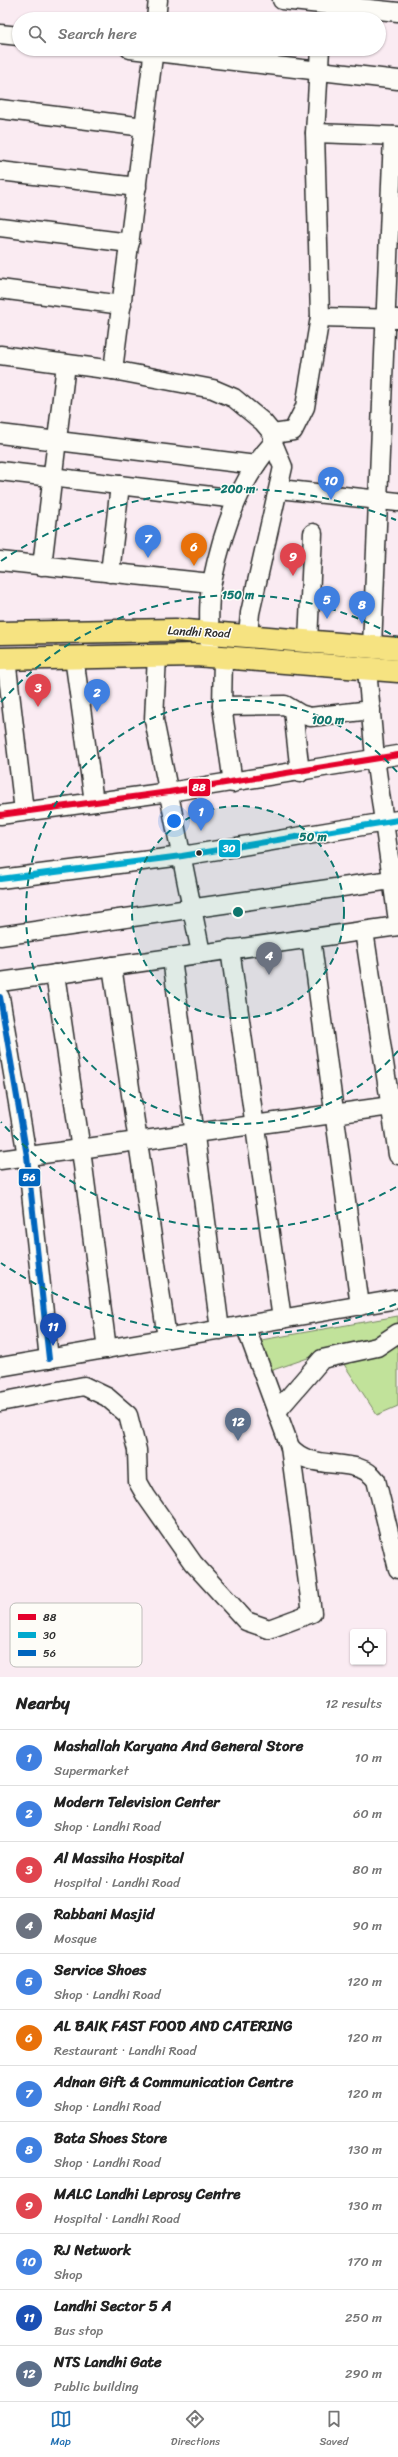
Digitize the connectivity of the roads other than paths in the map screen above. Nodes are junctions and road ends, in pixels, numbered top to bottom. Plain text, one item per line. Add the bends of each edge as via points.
1 (158, 0) edge
2 (282, 0) edge
3 (326, 8) edge
4 (157, 12) edge
5 (398, 12) edge
6 (0, 34) edge
7 (12, 35) edge
8 (153, 56) edge
9 (203, 56) edge
10 (319, 56) edge
11 (317, 70) junction
12 (398, 80) edge
13 (0, 109) edge
14 (144, 127) junction
15 (314, 133) junction
16 (396, 136) edge
17 (0, 171) edge
18 (137, 187) junction
19 (0, 226) edge
20 (130, 243) junction
21 (0, 289) edge
22 (122, 305) junction
23 (320, 317) junction
24 (392, 319) edge
25 (0, 355) edge
26 (66, 364) junction
27 (113, 370) junction
28 (0, 434) edge
29 (273, 438) junction
30 (55, 440) junction
31 (256, 465) junction
32 (0, 471) edge
33 (52, 476) junction
34 (120, 485) junction
35 (279, 489) junction
36 (237, 499) junction
37 (377, 501) junction
38 (398, 502) edge
39 (313, 533) dead end
40 (0, 561) edge
41 (42, 566) junction
42 (110, 573) junction
43 (211, 583) junction
44 (210, 632) junction
45 (0, 633) edge
46 (248, 635) junction
47 (308, 641) junction
48 (372, 647) junction
49 (398, 649) edge
50 (157, 655) junction
51 (217, 656) junction
52 (74, 657) junction
53 (3, 659) edge
54 (367, 669) junction
55 (398, 671) edge
56 (222, 706) junction
57 (293, 710) junction
58 (371, 710) junction
59 (398, 755) edge
60 (375, 758) junction
61 (300, 773) junction
62 (233, 783) junction
63 (169, 792) junction
64 (94, 802) junction
65 (24, 812) junction
66 (0, 814) edge
67 (391, 821) edge
68 (182, 856) junction
69 (0, 879) edge
70 (394, 879) edge
71 (192, 909) junction
72 (398, 921) edge
73 (398, 926) edge
74 (364, 930) junction
75 (0, 936) edge
76 (311, 938) junction
77 (230, 949) junction
78 (201, 954) junction
79 (172, 958) junction
80 (112, 966) junction
81 (55, 974) junction
82 (0, 982) edge
83 (0, 997) edge
84 (394, 1106) edge
85 (334, 1115) junction
86 (255, 1126) junction
87 (195, 1135) junction
88 (139, 1140) junction
89 (81, 1150) junction
90 (398, 1155) edge
91 (26, 1156) junction
92 (0, 1160) edge
93 (398, 1299) edge
94 (360, 1306) junction
95 (282, 1319) junction
96 (245, 1325) junction
97 (220, 1330) junction
98 (398, 1333) edge
99 (167, 1338) junction
100 (107, 1349) junction
101 (49, 1359) junction
102 (0, 1367) edge
103 (0, 1402) edge
104 (277, 1411) junction
105 (290, 1447) junction
106 (398, 1569) edge

1 - 4 street
2 - 3 street
3 - 5 street
6 - 7 street
8 - 14 street
9 - 11 street
10 - 11 street
11 - 12 street
11 - 15 street
13 - 14 street
14 - 18 street
15 - 16 street
15 - 23 street
16 - 24 street
17 - 18 street
18 - 20 street
19 - 20 street
20 - 22 street
21 - 22 street
22 - 27 street
23 - 24 street
23 - 29 street via 304,407 293,431
24 - 37 street
25 - 26 street
26 - 27 street
26 - 30 street
27 - 29 street via 212,389 234,398 262,422
28 - 30 street
29 - 31 street
29 - 35 street via 283,467
30 - 31 street
30 - 33 street
31 - 36 street
32 - 33 street
33 - 34 street
33 - 41 street
34 - 36 street
34 - 42 street
35 - 37 street
35 - 46 street via 250,613
36 - 43 street
37 - 38 street
37 - 48 street
39 - 47 street
40 - 41 street
41 - 42 street
42 - 43 street
43 - 44 street
44 - 45 main road, Landhi Road via 175,630
44 - 46 main road, Landhi Road
44 - 51 street
46 - 47 main road, Landhi Road
47 - 48 main road, Landhi Road
48 - 49 main road, Landhi Road
50 - 51 main road, Landhi Road
50 - 52 main road, Landhi Road
50 - 63 street via 154,720
51 - 54 main road, Landhi Road
51 - 56 street
52 - 53 main road, Landhi Road
52 - 64 street
53 - 65 street
54 - 55 main road, Landhi Road
54 - 58 street
56 - 57 street via 285,704
56 - 62 street
57 - 58 street via 310,716
57 - 61 street
58 - 60 street
59 - 60 street
60 - 61 street
60 - 67 street
61 - 62 street
62 - 63 street
63 - 64 street
63 - 68 street
64 - 65 street
65 - 66 street
67 - 68 street
67 - 70 street
68 - 69 street
68 - 71 street
70 - 71 street
70 - 72 street
71 - 75 street
71 - 78 street
73 - 74 street
74 - 76 street
74 - 84 street
76 - 77 street
76 - 85 street
77 - 78 street
77 - 86 street
78 - 79 street
79 - 80 street
79 - 87 street
80 - 81 street
80 - 88 street
81 - 82 street
81 - 89 street
83 - 91 street
84 - 85 street
84 - 90 street
85 - 86 street
85 - 94 street
86 - 87 street
86 - 95 street
87 - 88 street
87 - 97 street
88 - 89 street
88 - 99 street
89 - 91 street
89 - 100 street
91 - 92 street
91 - 101 street
93 - 94 street
94 - 95 street
95 - 96 street
96 - 97 street
96 - 104 street
97 - 99 street
98 - 104 street via 378,1347 322,1359
99 - 100 street
100 - 101 street
101 - 102 street
103 - 105 street via 84,1386 107,1397 128,1414 137,1450 138,1482 146,1496 193,1563 246,1621 269,1629 312,1614
104 - 105 street
105 - 106 street via 308,1461 360,1469 371,1474 376,1480

